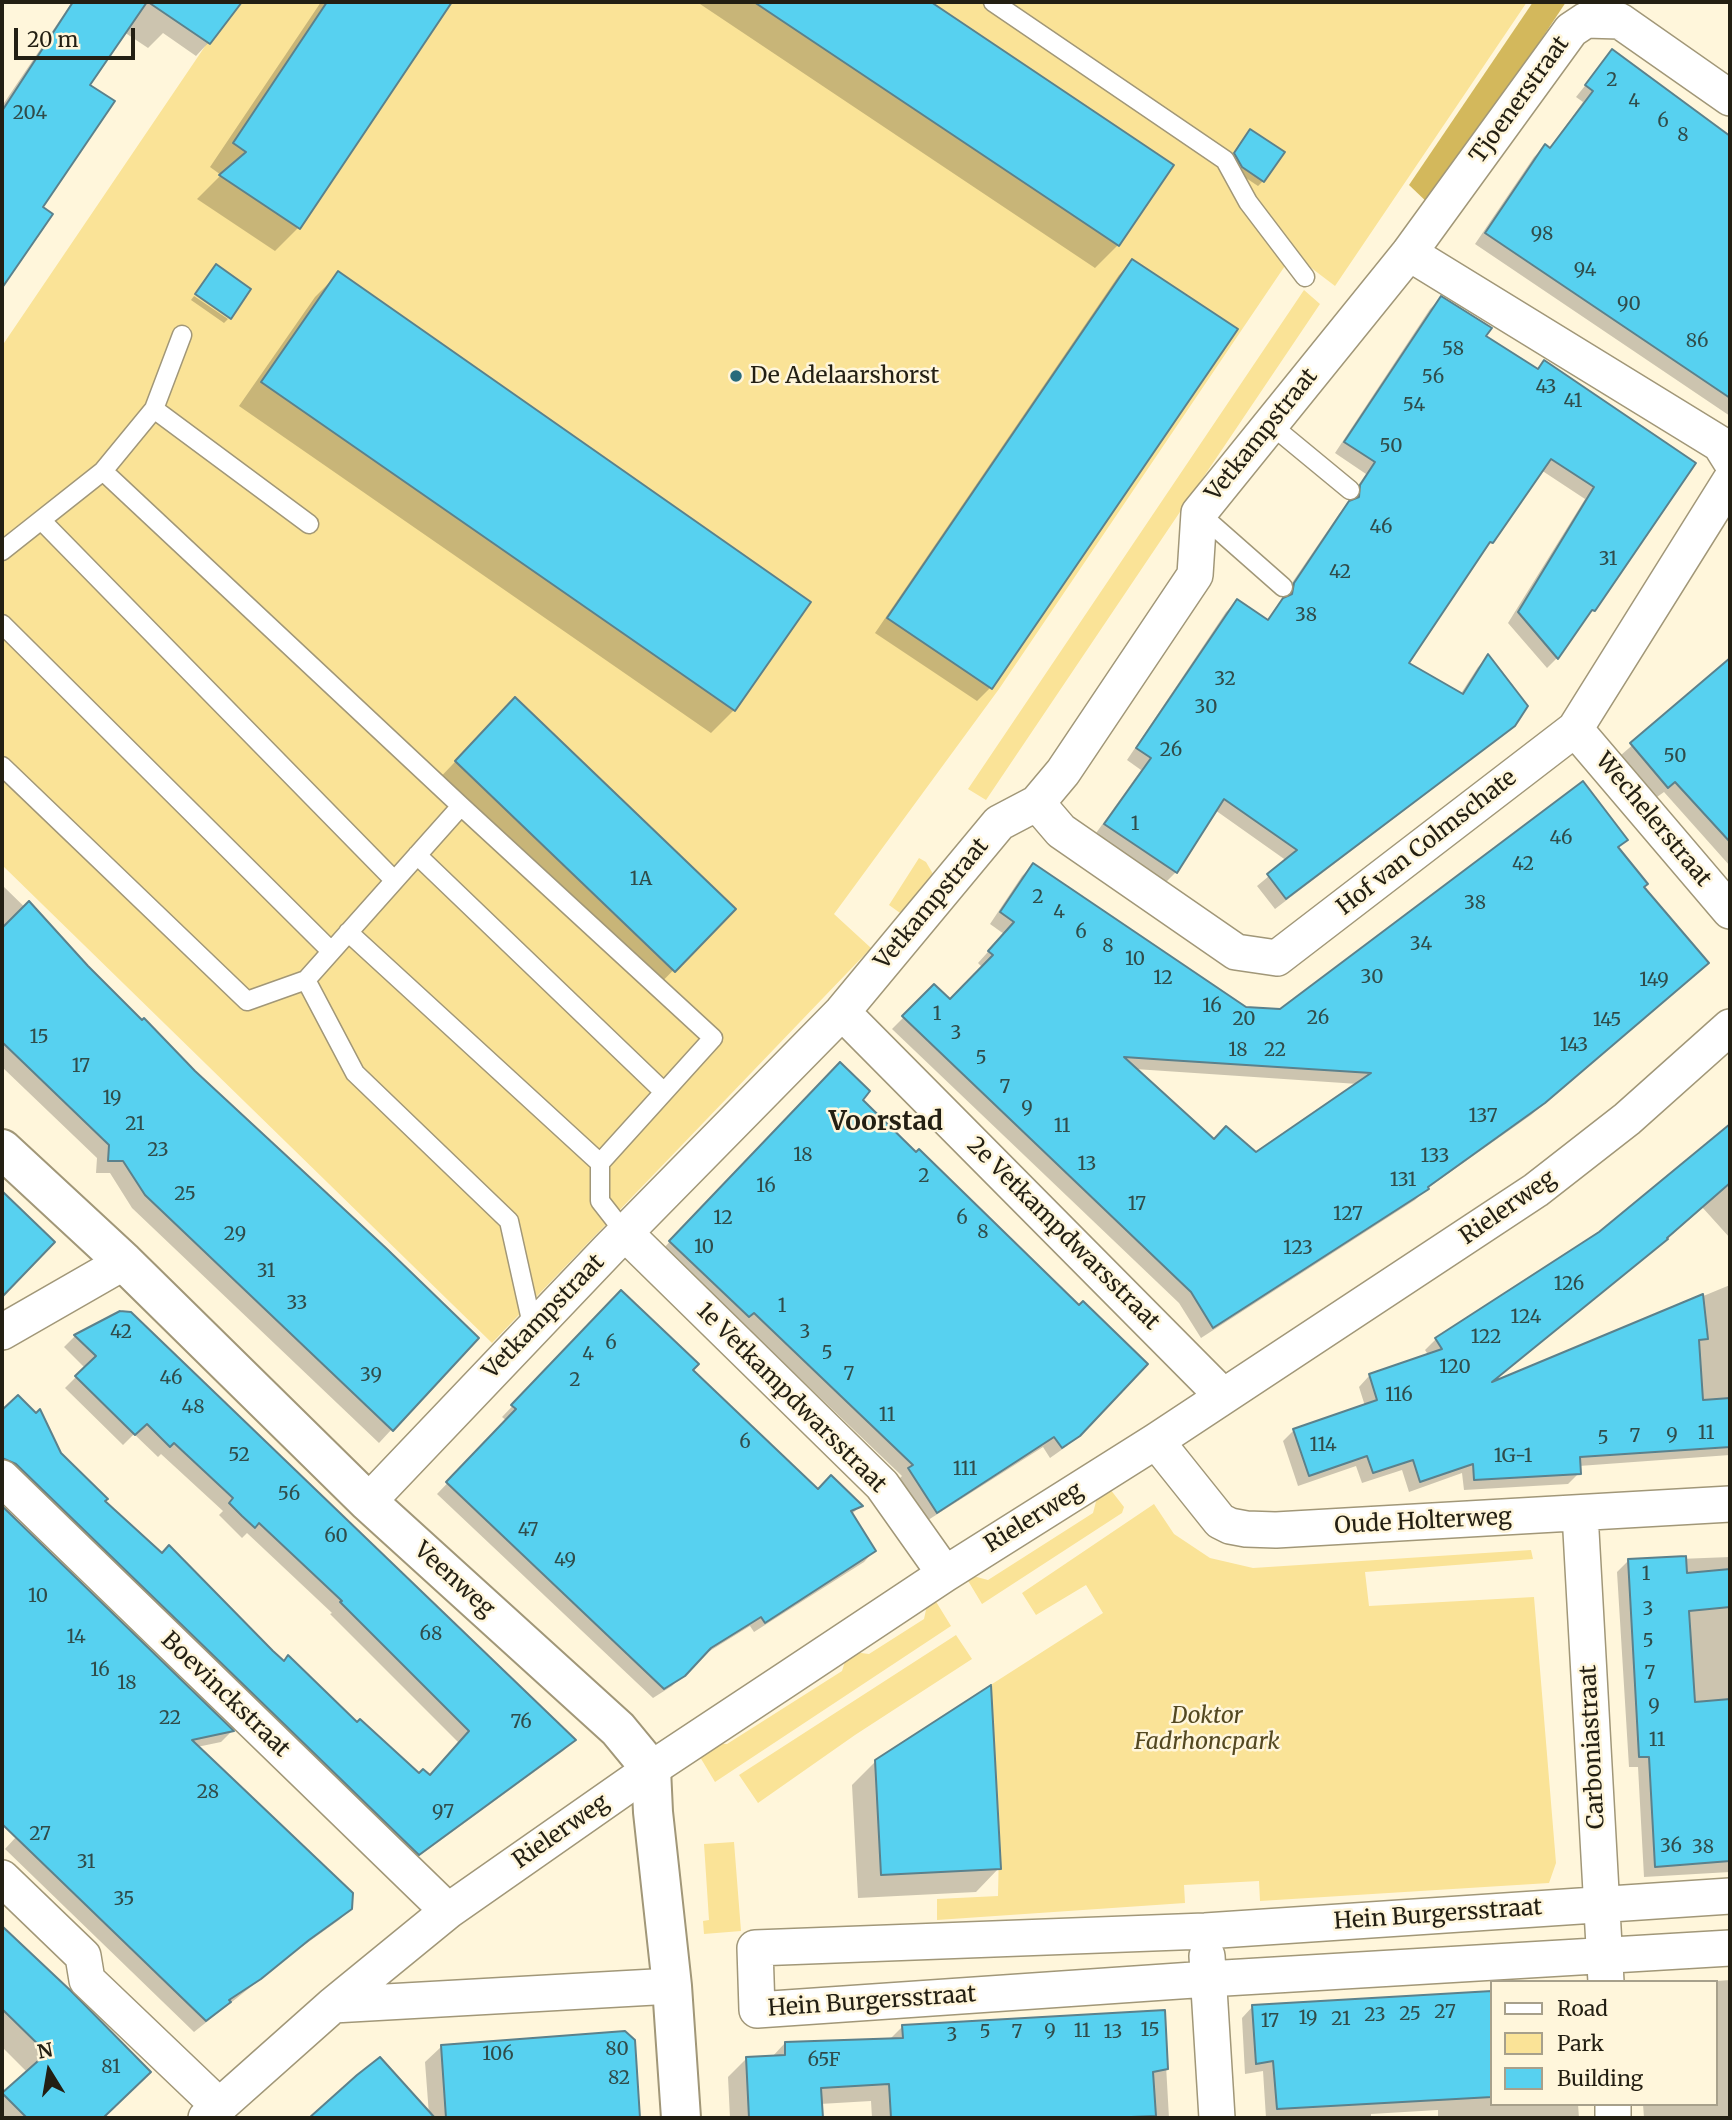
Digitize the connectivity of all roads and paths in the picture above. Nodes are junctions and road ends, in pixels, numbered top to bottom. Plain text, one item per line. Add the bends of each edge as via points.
1 (993, 2) edge
2 (1730, 98) edge
3 (1409, 253) junction
4 (1306, 276) dead end
5 (183, 335) dead end
6 (154, 409) junction
7 (1270, 424) junction
8 (1730, 460) edge
9 (103, 471) junction
10 (1730, 481) edge
11 (1350, 490) dead end
12 (1199, 513) junction
13 (41, 520) junction
14 (309, 524) dead end
15 (2, 551) edge
16 (1283, 587) dead end
17 (2, 624) edge
18 (1576, 729) junction
19 (2, 766) edge
20 (1037, 803) junction
21 (461, 806) junction
22 (417, 855) junction
23 (394, 880) junction
24 (1730, 911) edge
25 (348, 932) junction
26 (331, 951) junction
27 (306, 980) junction
28 (842, 1012) junction
29 (1730, 1027) edge
30 (664, 1092) junction
31 (2, 1149) edge
32 (600, 1163) junction
33 (625, 1233) junction
34 (124, 1262) junction
35 (533, 1329) junction
36 (2, 1332) edge
37 (1223, 1396) junction
38 (1156, 1441) junction
39 (2, 1478) edge
40 (368, 1502) junction
41 (1730, 1504) edge
42 (1580, 1513) junction
43 (945, 1574) junction
44 (651, 1769) junction
45 (2, 1878) edge
46 (1730, 1896) edge
47 (1602, 1903) junction
48 (448, 1911) junction
49 (1205, 1931) junction
50 (1730, 1948) edge
51 (1606, 1969) edge
52 (1208, 1979) junction
53 (672, 1986) junction
54 (332, 2005) junction
55 (213, 2112) edge
56 (681, 2118) edge
57 (1217, 2118) edge

1 - 4 lane via 1225,160 1248,202
2 - 3 street, Tjoenerstraat via 1620,20 1586,20 1571,30
3 - 7 street, Vetkampstraat
3 - 8 street via 1720,444
5 - 6 lane
6 - 9 lane
6 - 14 lane
7 - 11 lane
7 - 12 street, Vetkampstraat
9 - 13 lane
9 - 21 lane
10 - 18 street, Hof van Colmschate
12 - 16 lane
12 - 20 street, Vetkampstraat via 1195,575 1063,772
13 - 15 lane
13 - 23 lane
17 - 26 lane
18 - 20 street, Hof van Colmschate via 1277,958 1236,952 1061,831
18 - 24 street, Wechelerstraat
19 - 27 lane via 247,1001
20 - 28 street, Vetkampstraat via 999,823
21 - 22 lane
21 - 30 lane via 713,1038
22 - 23 lane
22 - 30 lane
23 - 25 lane
25 - 26 lane
25 - 32 lane
26 - 27 lane
27 - 35 lane via 355,1073 509,1221
28 - 33 street, Vetkampstraat
28 - 37 street, 2e Vetkampdwarsstraat
29 - 37 street, Rielerweg via 1627,1119 1536,1190
30 - 32 lane
31 - 34 street, Veenweg
32 - 33 lane via 600,1201
33 - 35 street, Vetkampstraat
33 - 43 street, 1e Vetkampdwarsstraat via 881,1485
34 - 36 street
34 - 40 street, Veenweg
35 - 40 street, Vetkampstraat
37 - 38 street, Rielerweg
38 - 42 street, Oude Holterweg via 1220,1521 1246,1529
38 - 43 street, Rielerweg
39 - 48 street, Boevinckstraat
40 - 44 street, Veenweg via 618,1728
41 - 42 street, Oude Holterweg
42 - 47 street, Carboniastraat
43 - 44 street, Rielerweg
44 - 48 street, Rielerweg
44 - 53 street
45 - 55 street via 83,1956 87,1980
46 - 47 street, Hein Burgersstraat
47 - 49 street, Hein Burgersstraat
47 - 51 street, Carboniastraat
48 - 54 street, Rielerweg
49 - 52 street
49 - 52 street, Hein Burgersstraat via 755,1948 757,2010
50 - 51 street, Hein Burgersstraat
51 - 52 street, Hein Burgersstraat
52 - 57 street
53 - 54 street
53 - 56 street
54 - 55 street, Rielerweg

